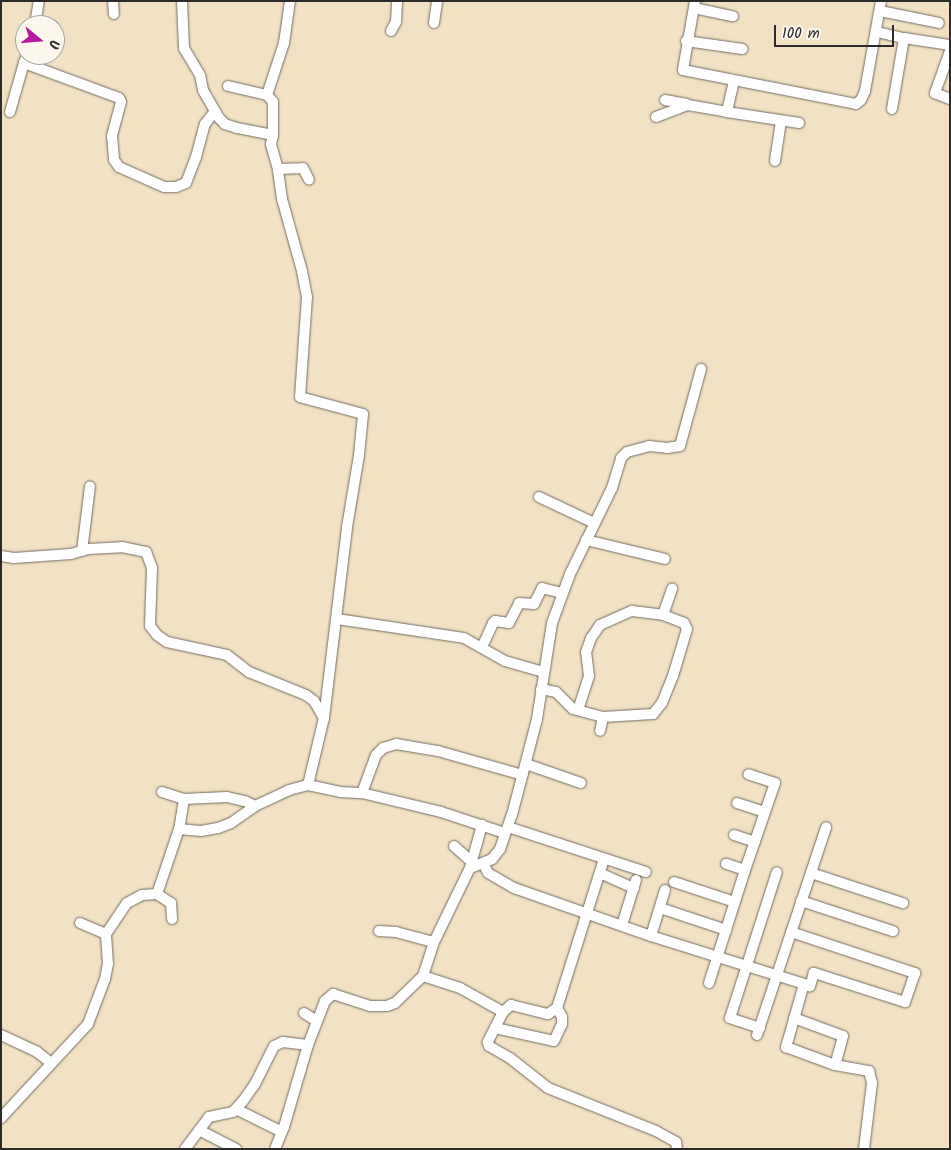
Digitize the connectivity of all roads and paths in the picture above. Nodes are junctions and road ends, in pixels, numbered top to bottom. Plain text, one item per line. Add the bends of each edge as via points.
1 (38, 1) edge
2 (113, 1) edge
3 (182, 1) edge
4 (290, 1) edge
5 (397, 1) edge
6 (437, 1) edge
7 (694, 5) edge
8 (880, 6) edge
9 (114, 14) dead end
10 (36, 15) edge
11 (733, 16) dead end
12 (939, 22) dead end
13 (434, 23) dead end
14 (391, 31) dead end
15 (877, 32) junction
16 (904, 38) junction
17 (686, 42) junction
18 (950, 46) edge
19 (742, 49) dead end
20 (950, 51) edge
21 (24, 65) edge
22 (40, 65) edge
23 (734, 81) junction
24 (228, 86) dead end
25 (267, 95) junction
26 (950, 99) edge
27 (665, 100) dead end
28 (688, 104) junction
29 (892, 109) dead end
30 (215, 111) junction
31 (10, 112) dead end
32 (727, 112) junction
33 (656, 116) dead end
34 (781, 122) junction
35 (800, 124) dead end
36 (273, 135) junction
37 (775, 161) dead end
38 (278, 169) junction
39 (309, 180) dead end
40 (701, 369) dead end
41 (90, 486) dead end
42 (539, 497) dead end
43 (594, 523) junction
44 (586, 540) junction
45 (82, 551) junction
46 (1, 556) edge
47 (665, 559) dead end
48 (672, 589) dead end
49 (562, 593) junction
50 (663, 615) junction
51 (337, 619) junction
52 (482, 647) junction
53 (543, 672) junction
54 (541, 689) junction
55 (578, 710) junction
56 (603, 717) junction
57 (324, 718) junction
58 (600, 731) dead end
59 (526, 764) junction
60 (748, 774) dead end
61 (523, 775) junction
62 (581, 783) dead end
63 (308, 785) junction
64 (162, 792) dead end
65 (362, 793) junction
66 (184, 799) junction
67 (738, 803) dead end
68 (255, 806) junction
69 (765, 812) junction
70 (482, 826) junction
71 (826, 827) dead end
72 (179, 829) junction
73 (507, 830) junction
74 (734, 835) dead end
75 (755, 842) junction
76 (454, 846) dead end
77 (604, 860) junction
78 (475, 864) junction
79 (726, 864) dead end
80 (745, 870) junction
81 (646, 872) dead end
82 (777, 872) dead end
83 (811, 873) junction
84 (602, 874) dead end
85 (674, 882) dead end
86 (665, 890) dead end
87 (157, 894) junction
88 (801, 901) junction
89 (735, 902) junction
90 (903, 903) dead end
91 (660, 908) junction
92 (588, 914) junction
93 (172, 919) dead end
94 (80, 923) dead end
95 (622, 925) junction
96 (726, 930) junction
97 (379, 931) dead end
98 (791, 932) junction
99 (893, 932) dead end
100 (106, 934) junction
101 (651, 936) junction
102 (434, 942) junction
103 (717, 957) junction
104 (746, 966) junction
105 (776, 975) junction
106 (423, 976) junction
107 (709, 982) dead end
108 (804, 984) junction
109 (557, 1008) junction
110 (503, 1012) junction
111 (304, 1013) dead end
112 (794, 1018) junction
113 (317, 1021) junction
114 (495, 1028) junction
115 (1, 1035) edge
116 (308, 1045) junction
117 (51, 1063) junction
118 (835, 1065) junction
119 (236, 1109) junction
120 (1, 1118) edge
121 (199, 1130) junction
122 (282, 1132) junction
123 (185, 1149) edge
124 (236, 1149) edge
125 (275, 1149) edge
126 (677, 1149) edge
127 (864, 1149) edge

1 - 10 street
2 - 9 street
3 - 30 street via 184,48
4 - 25 street via 284,44
5 - 14 street via 396,22
6 - 13 street
7 - 11 street
7 - 17 street
8 - 12 street
8 - 15 street
15 - 16 street
15 - 23 street via 865,91 856,104
16 - 18 street
16 - 29 street
17 - 19 street
17 - 23 street via 682,70
20 - 26 street via 935,93
21 - 31 street
22 - 30 street via 119,98 121,102 112,136 114,160 120,167 164,187 186,183 205,124
23 - 32 street
24 - 25 street
25 - 36 street via 273,102
27 - 28 street
28 - 32 street
28 - 33 street
30 - 36 street via 225,124
32 - 34 street
34 - 35 street
34 - 37 street
36 - 38 street via 271,144
38 - 39 street via 303,168
38 - 51 street via 282,199 307,297 300,397 363,414
40 - 43 street via 680,446 649,446 627,452
41 - 45 street
42 - 43 street
43 - 44 street
44 - 47 street
44 - 49 street
45 - 46 street via 14,558
45 - 57 street via 122,547 146,552 152,568 150,626 157,635 168,642 227,655 249,672 306,695 314,701
48 - 50 street
49 - 52 street via 542,588 535,604 521,601 510,623 493,623
49 - 53 street
50 - 55 street via 632,611 600,625 586,652 590,676
50 - 56 street via 684,623 687,628 662,703 653,714
51 - 52 street via 464,638
51 - 57 street
52 - 53 street via 505,661
53 - 54 street
54 - 55 street via 556,692 570,707
54 - 59 street
55 - 56 street
56 - 58 street
57 - 63 street
59 - 61 street
59 - 62 street
60 - 69 street via 775,782
61 - 65 street via 438,751 396,744 383,748 376,755
61 - 73 street
63 - 65 street
63 - 68 street
64 - 66 street
65 - 70 street via 441,812
66 - 68 street via 227,797
66 - 72 street
67 - 69 street
68 - 72 street via 218,828 201,831
69 - 75 street
70 - 73 street
70 - 78 street
71 - 83 street
72 - 87 street
73 - 77 street
73 - 78 street via 496,855
74 - 75 street
75 - 80 street
76 - 78 street
77 - 81 street
77 - 92 street
78 - 92 street via 514,888
78 - 102 street
79 - 80 street
80 - 89 street
82 - 104 street
83 - 88 street
83 - 90 street
84 - 95 street via 635,884
85 - 89 street
86 - 91 street
87 - 93 street via 171,903
87 - 100 street via 142,895 127,903
88 - 98 street
88 - 99 street
89 - 96 street
91 - 96 street
91 - 101 street
92 - 95 street
92 - 109 street
94 - 100 street
95 - 101 street
96 - 103 street
97 - 102 street
98 - 105 street
98 - 108 street via 915,973 905,1002 814,973 810,986
100 - 117 street via 108,964 88,1024
101 - 103 street
102 - 106 street
103 - 104 street
103 - 107 street
104 - 105 street
104 - 105 street via 730,1018 759,1031
105 - 108 street
106 - 110 street via 460,988
106 - 113 street via 395,1003 387,1006 370,1006 333,994 325,1001
108 - 112 street
109 - 110 street via 548,1014 511,1005
109 - 114 street via 562,1024 558,1036 551,1041
110 - 114 street
111 - 113 street
112 - 118 street via 843,1036
112 - 118 street via 787,1049
113 - 116 street
114 - 126 street via 488,1042 490,1047 510,1058 548,1088 656,1131 676,1142
115 - 117 street via 37,1052
116 - 119 street via 283,1042 274,1046 255,1084
116 - 122 street
117 - 120 street via 41,1078
118 - 127 street via 869,1071 872,1083
119 - 121 street via 209,1117
119 - 122 street
121 - 123 street
121 - 124 street
122 - 125 street

